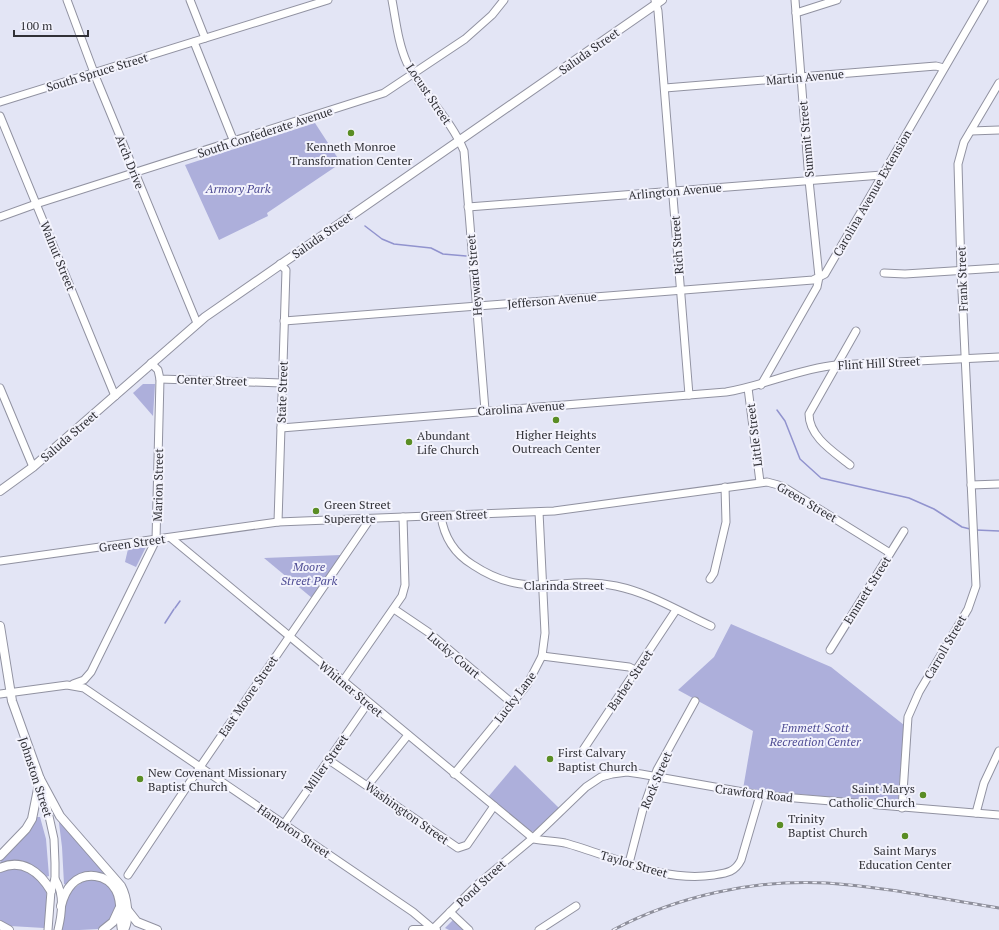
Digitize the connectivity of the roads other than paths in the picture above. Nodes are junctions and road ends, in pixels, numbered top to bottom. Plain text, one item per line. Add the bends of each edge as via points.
1 (67, 0) edge
2 (190, 0) edge
3 (328, 0) edge
4 (392, 0) edge
5 (504, 0) edge
6 (795, 0) edge
7 (837, 0) edge
8 (984, 0) edge
9 (658, 1) edge
10 (796, 13) junction
11 (205, 38) junction
12 (194, 42) junction
13 (944, 68) junction
14 (94, 73) junction
15 (414, 75) junction
16 (801, 77) junction
17 (999, 83) edge
18 (665, 88) junction
19 (0, 102) edge
20 (0, 116) edge
21 (999, 130) edge
22 (971, 131) junction
23 (459, 140) junction
24 (234, 142) junction
25 (135, 174) junction
26 (882, 175) junction
27 (809, 180) junction
28 (673, 192) junction
29 (36, 204) junction
30 (468, 207) junction
31 (0, 217) edge
32 (280, 264) junction
33 (999, 268) edge
34 (961, 270) junction
35 (884, 273) dead end
36 (819, 277) junction
37 (680, 290) junction
38 (476, 306) junction
39 (284, 321) junction
40 (197, 323) junction
41 (856, 331) dead end
42 (999, 357) edge
43 (965, 358) junction
44 (151, 363) junction
45 (836, 365) junction
46 (160, 378) junction
47 (282, 383) junction
48 (761, 385) junction
49 (0, 388) edge
50 (748, 388) junction
51 (689, 395) junction
52 (115, 396) junction
53 (485, 410) junction
54 (281, 428) junction
55 (850, 465) dead end
56 (33, 467) junction
57 (760, 482) junction
58 (999, 484) edge
59 (971, 485) junction
60 (725, 487) junction
61 (0, 491) edge
62 (539, 512) junction
63 (441, 516) junction
64 (403, 518) junction
65 (370, 519) junction
66 (278, 522) junction
67 (904, 531) dead end
68 (171, 538) junction
69 (156, 540) junction
70 (890, 553) junction
71 (0, 561) edge
72 (710, 579) dead end
73 (543, 586) junction
74 (394, 609) junction
75 (676, 610) junction
76 (0, 626) edge
77 (711, 626) dead end
78 (289, 637) junction
79 (830, 650) dead end
80 (542, 656) junction
81 (637, 671) junction
82 (91, 672) junction
83 (343, 681) junction
84 (72, 685) junction
85 (89, 691) junction
86 (10, 693) junction
87 (0, 694) edge
88 (695, 702) dead end
89 (368, 703) junction
90 (512, 703) junction
91 (408, 735) junction
92 (583, 750) dead end
93 (999, 751) edge
94 (329, 760) junction
95 (200, 767) junction
96 (454, 774) junction
97 (655, 777) junction
98 (40, 779) junction
99 (368, 785) junction
100 (760, 795) junction
101 (494, 806) junction
102 (902, 808) junction
103 (976, 813) junction
104 (999, 815) edge
105 (284, 824) junction
106 (533, 838) junction
107 (0, 856) edge
108 (629, 863) junction
109 (0, 868) edge
110 (128, 875) dead end
111 (56, 879) junction
112 (51, 891) junction
113 (61, 906) junction
114 (576, 906) dead end
115 (123, 908) junction
116 (450, 912) junction
117 (0, 925) edge
118 (9, 930) edge
119 (48, 930) edge
120 (58, 930) edge
121 (103, 930) edge
122 (123, 930) edge
123 (157, 930) edge
124 (413, 930) edge
125 (434, 930) edge
126 (469, 930) edge
127 (539, 930) edge

1 - 14 street, Arch Drive
2 - 11 street
3 - 11 street
4 - 15 street, Locust Street via 399,41
5 - 15 street, South Confederate Avenue via 479,28
6 - 10 street, Summit Street
7 - 10 street
8 - 13 street, Carolina Avenue Extension
9 - 18 street, Rich Street
9 - 23 main road, Saluda Street
10 - 16 street, Summit Street
11 - 12 street, South Spruce Street
12 - 14 street, South Spruce Street
12 - 24 street
13 - 16 street, Martin Avenue via 936,66
13 - 26 street, Carolina Avenue Extension
14 - 19 street, South Spruce Street
14 - 25 street, Arch Drive
15 - 23 street, Locust Street
15 - 24 street, South Confederate Avenue via 384,93
16 - 18 street, Martin Avenue
16 - 27 street, Summit Street
17 - 22 street, Frank Street
18 - 28 street, Rich Street
20 - 29 street, Walnut Street
21 - 22 street
22 - 34 street, Frank Street via 961,150 958,164
23 - 30 street, Heyward Street via 464,151
23 - 32 main road, Saluda Street
24 - 25 street, South Confederate Avenue
25 - 29 street, South Confederate Avenue
25 - 40 street, Arch Drive
26 - 27 street, Arlington Avenue
26 - 36 street, Carolina Avenue Extension via 825,274
27 - 28 street, Arlington Avenue
27 - 36 street, Summit Street
28 - 30 street, Arlington Avenue
28 - 37 street, Rich Street
29 - 31 street, South Confederate Avenue
29 - 52 street, Walnut Street
30 - 38 street, Heyward Street
32 - 39 street, State Street via 286,270
32 - 40 main road, Saluda Street
33 - 34 street
34 - 35 street
34 - 43 street, Frank Street
36 - 37 street, Jefferson Avenue via 814,280
36 - 48 street, Carolina Avenue Extension via 817,287
37 - 38 street, Jefferson Avenue
37 - 51 street, Rich Street
38 - 39 street, Jefferson Avenue
38 - 53 street, Heyward Street
39 - 47 street, State Street
40 - 44 main road, Saluda Street
41 - 45 street
42 - 43 street, Flint Hill Street
43 - 45 street, Flint Hill Street
43 - 59 street, Frank Street
44 - 46 street, Center Street via 158,370
44 - 52 main road, Saluda Street
45 - 48 street, Flint Hill Street via 813,368
45 - 55 street via 810,410 809,421 813,431 822,441
46 - 47 street, Center Street
46 - 69 street, Marion Street
47 - 54 street, State Street
48 - 50 street, Carolina Avenue
49 - 56 street
50 - 51 street, Carolina Avenue
50 - 57 street, Little Street
51 - 53 street, Carolina Avenue
52 - 56 main road, Saluda Street
53 - 54 street, Carolina Avenue
54 - 66 street, State Street
56 - 61 main road, Saluda Street
57 - 60 street, Green Street
57 - 70 street, Green Street via 773,482 782,486
58 - 59 street
59 - 102 street, Carroll Street via 975,593 919,692 908,717
60 - 62 street, Green Street via 582,509
60 - 72 street via 726,522 714,573
62 - 63 street, Green Street
62 - 73 street, Lucky Lane
63 - 64 street, Green Street
63 - 73 street, Clarinda Street via 452,545 470,563 501,580 518,585
64 - 65 street, Green Street
64 - 74 street via 405,585
65 - 66 street, Green Street
65 - 78 street, East Moore Street
66 - 68 street, Green Street
67 - 70 street, Emmett Street
68 - 69 street, Green Street
68 - 78 street, Whitner Street
69 - 71 street, Green Street
69 - 82 street, Marion Street
70 - 79 street, Emmett Street
73 - 75 street, Clarinda Street via 607,584 633,590
73 - 80 street, Lucky Lane via 545,632
74 - 83 street
74 - 90 street, Lucky Court via 428,632
75 - 77 street, Clarinda Street
75 - 81 street, Barber Street
76 - 86 main road, Johnston Street
78 - 83 street, Whitner Street
78 - 95 street, East Moore Street
80 - 81 street via 629,667
80 - 90 street, Lucky Lane via 532,677
81 - 92 street, Barber Street
82 - 84 street, Marion Street via 84,680
82 - 85 street, Marion Street via 87,684
83 - 89 street, Whitner Street
84 - 85 street, Hampton Street
84 - 86 street, Hampton Street
85 - 95 street, Hampton Street
86 - 87 street, Hampton Street
86 - 98 main road, Johnston Street
88 - 97 street, Rock Street
89 - 91 street, Whitner Street
89 - 94 street, Miller Street
90 - 96 street, Lucky Lane
91 - 96 street, Whitner Street
91 - 99 street
93 - 103 street via 984,783
94 - 99 street, Washington Street
94 - 105 street, Miller Street
95 - 105 street, Hampton Street
95 - 110 street, East Moore Street
96 - 101 street, Whitner Street
97 - 100 street, Crawford Road
97 - 106 street, Crawford Road via 627,772 601,777 582,790
97 - 108 street, Rock Street via 643,809
98 - 107 main road via 32,819 26,829
98 - 111 street, Johnston Street via 54,838
98 - 115 main road via 60,816 121,886 124,894
99 - 101 street, Washington Street via 461,849 467,845
100 - 102 street, Crawford Road
100 - 108 street, Taylor Street via 741,860 735,869 728,873 691,878
101 - 106 street, Whitner Street
102 - 103 street, Crawford Road
103 - 104 street, Crawford Road
105 - 125 street, Hampton Street via 413,912
106 - 108 street, Taylor Street via 564,843
106 - 116 street, Pond Street via 494,869
109 - 112 main road via 15,864 30,868 40,875
111 - 112 street, Johnston Street
111 - 113 street via 60,888
112 - 119 street, Johnston Street
113 - 115 main road via 66,891 72,884 91,875 102,877 114,887
113 - 120 street
114 - 127 street
115 - 121 main road via 113,922
115 - 122 main road via 127,925
115 - 123 main road via 137,922
116 - 125 street, Pond Street
116 - 126 street
117 - 118 main road
124 - 125 main road

